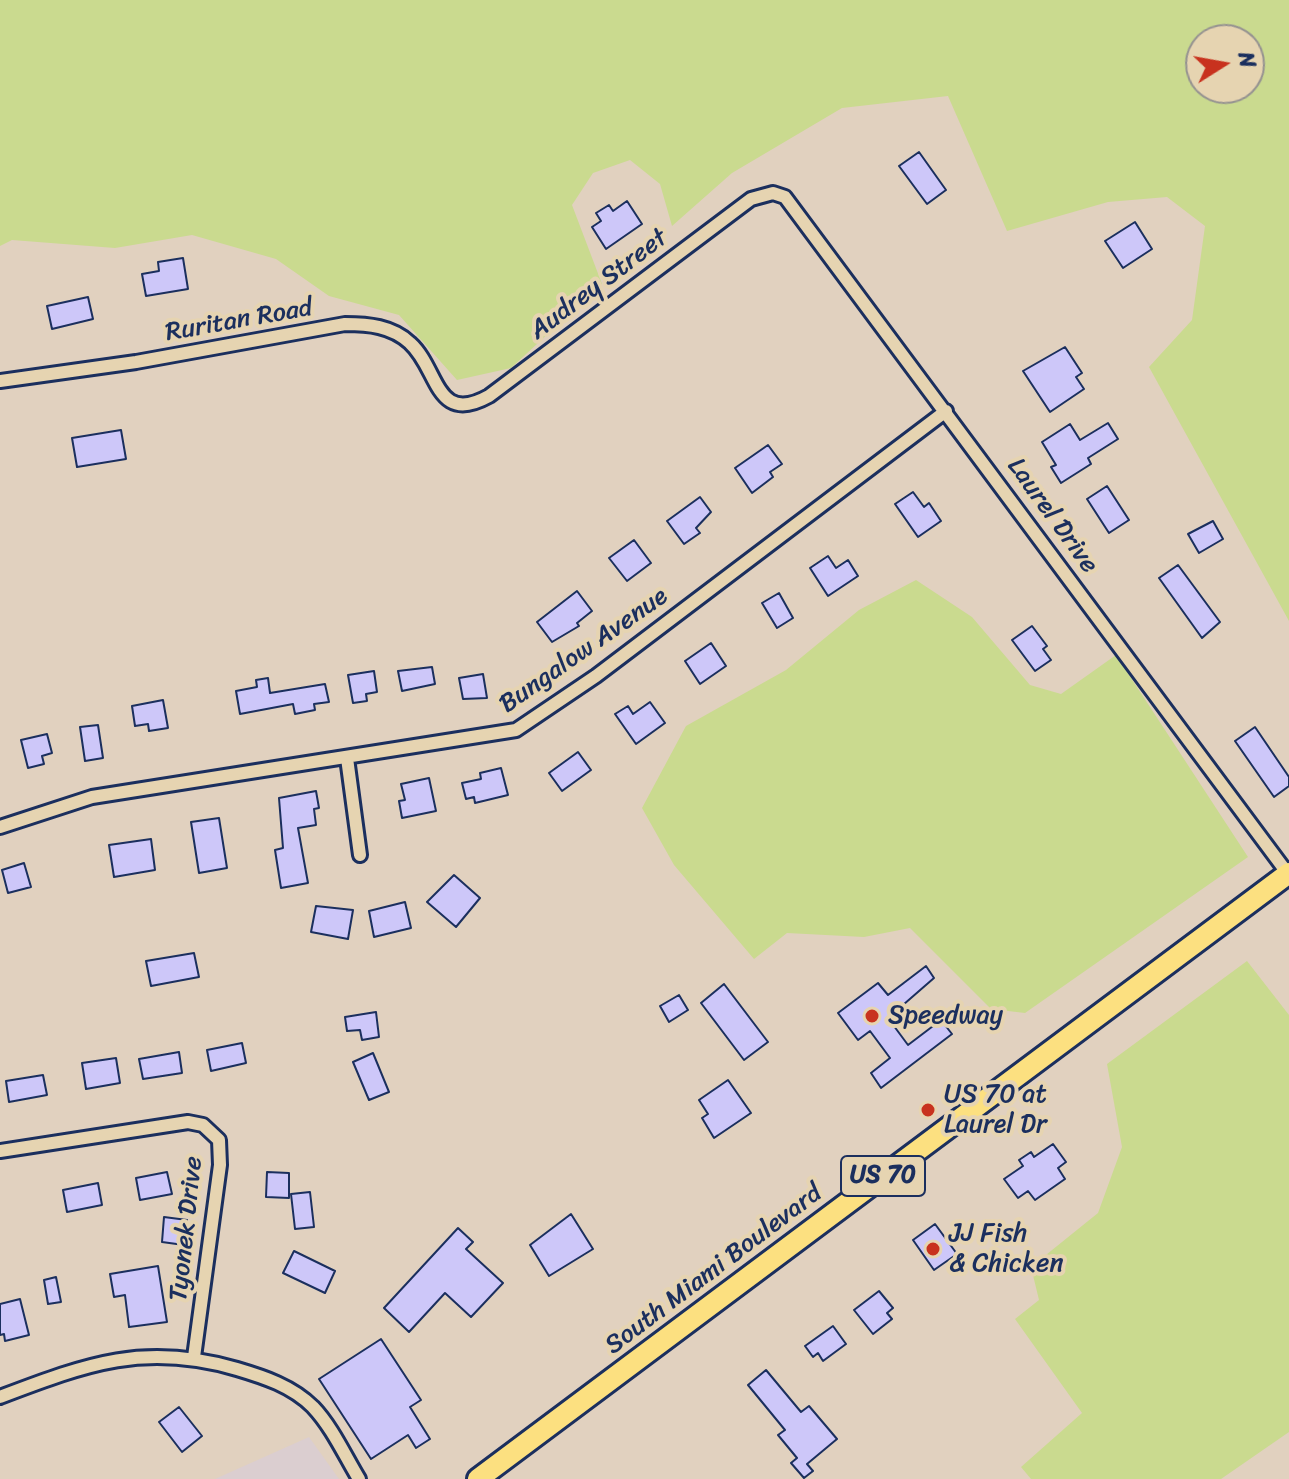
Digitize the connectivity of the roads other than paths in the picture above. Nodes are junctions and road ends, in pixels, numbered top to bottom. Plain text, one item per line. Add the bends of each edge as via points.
1 (773, 193) joint
2 (0, 381) edge
3 (450, 403) joint
4 (946, 411) junction
5 (347, 758) junction
6 (0, 827) edge
7 (360, 855) dead end
8 (1288, 874) edge
9 (0, 1151) edge
10 (194, 1357) junction
11 (0, 1397) edge
12 (359, 1479) edge
13 (478, 1479) edge

1 - 3 street, Audrey Street via 751,199 489,396 469,405
1 - 4 street, Laurel Drive via 795,206
2 - 3 street, Ruritan Road via 365,324 396,332 412,344
4 - 5 street, Bungalow Avenue via 596,676 516,730
4 - 8 street, Laurel Drive
5 - 6 street, Bungalow Avenue via 92,797
5 - 7 street
8 - 13 highway, South Miami Boulevard / US 70
9 - 10 street, Tyonek Drive via 188,1122 203,1125 219,1140
10 - 11 street via 149,1354 119,1359
10 - 12 street via 273,1380 306,1401

